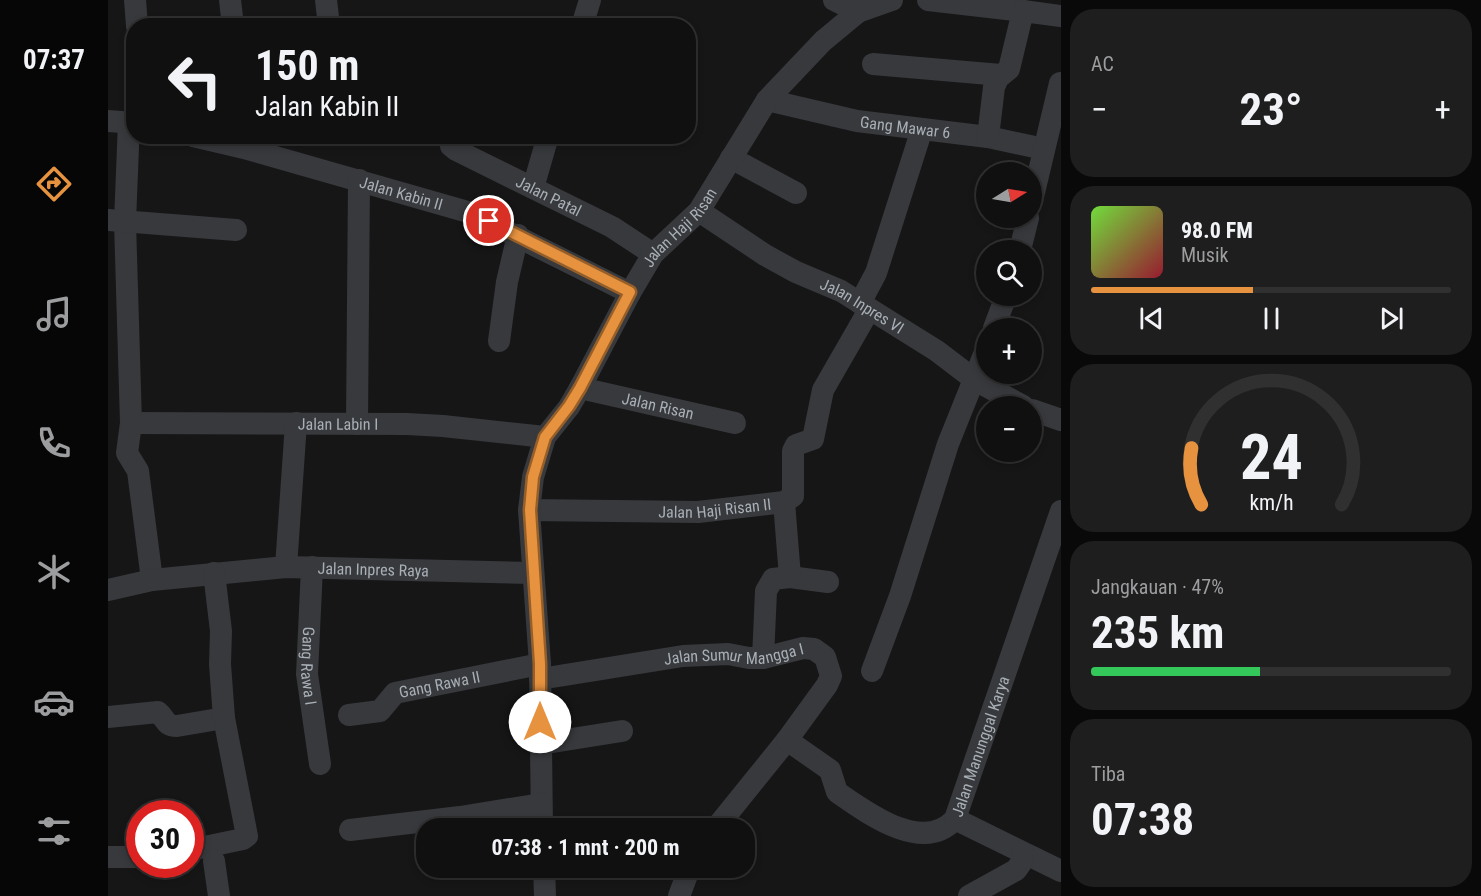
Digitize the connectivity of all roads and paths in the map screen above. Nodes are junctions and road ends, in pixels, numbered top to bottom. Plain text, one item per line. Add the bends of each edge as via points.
1 (135, 0) edge
2 (230, 0) edge
3 (326, 0) edge
4 (590, 0) edge
5 (834, 0) edge
6 (892, 0) edge
7 (928, 0) edge
8 (1023, 11) junction
9 (858, 12) junction
10 (1061, 16) edge
11 (136, 18) edge
12 (232, 18) edge
13 (327, 18) edge
14 (584, 18) edge
15 (873, 64) dead end
16 (1001, 75) junction
17 (1060, 83) edge
18 (767, 100) junction
19 (124, 122) edge
20 (922, 129) junction
21 (988, 137) junction
22 (227, 144) edge
23 (451, 144) edge
24 (546, 144) edge
25 (1044, 149) junction
26 (731, 158) junction
27 (1041, 162) edge
28 (359, 180) junction
29 (533, 188) junction
30 (796, 193) dead end
31 (699, 211) junction
32 (116, 221) edge
33 (236, 230) dead end
34 (518, 235) junction
35 (653, 254) junction
36 (630, 292) junction
37 (864, 307) junction
38 (499, 341) dead end
39 (975, 380) junction
40 (580, 388) junction
41 (1005, 396) edge
42 (1042, 413) edge
43 (1061, 420) edge
44 (131, 423) junction
45 (296, 423) junction
46 (735, 423) dead end
47 (357, 424) junction
48 (545, 437) junction
49 (117, 454) edge
50 (784, 502) junction
51 (530, 510) junction
52 (1061, 511) edge
53 (286, 567) junction
54 (312, 567) junction
55 (214, 573) junction
56 (533, 573) junction
57 (790, 577) junction
58 (152, 580) junction
59 (828, 582) dead end
60 (108, 590) edge
61 (763, 658) junction
62 (540, 671) junction
63 (872, 671) dead end
64 (349, 715) dead end
65 (108, 717) edge
66 (224, 718) junction
67 (622, 731) dead end
68 (787, 740) junction
69 (540, 744) junction
70 (320, 764) dead end
71 (541, 804) junction
72 (542, 818) edge
73 (724, 818) edge
74 (955, 819) junction
75 (350, 830) dead end
76 (204, 847) edge
77 (1023, 853) junction
78 (126, 856) edge
79 (108, 857) edge
80 (214, 861) dead end
81 (1061, 872) edge
82 (544, 878) edge
83 (686, 878) edge
84 (219, 896) edge
85 (545, 896) edge
86 (679, 896) edge
87 (969, 896) edge

1 - 11 street
2 - 12 street
3 - 13 street
4 - 14 street
5 - 9 street
6 - 9 street, Jalan Haji Risan
7 - 8 street
8 - 10 street
8 - 16 street via 1009,69
9 - 18 street, Jalan Haji Risan via 823,41
15 - 16 street
16 - 21 street via 994,87
17 - 25 street
18 - 20 street, Gang Mawar 6 via 857,121
18 - 26 street, Jalan Haji Risan
19 - 32 street
20 - 21 street, Gang Mawar 6
20 - 37 street
21 - 25 street, Gang Mawar 6
22 - 28 street, Jalan Kabin II
23 - 29 street, Jalan Patal
24 - 29 street
25 - 27 street
26 - 30 street
26 - 31 street, Jalan Haji Risan
28 - 34 street, Jalan Kabin II via 468,212
28 - 47 street
29 - 35 street, Jalan Patal via 612,226
31 - 35 street, Jalan Haji Risan
31 - 37 street, Jalan Inpres VI via 765,255 841,291
32 - 33 street
32 - 44 street
34 - 36 street, Jalan Kabin II
34 - 38 street
35 - 36 street, Jalan Haji Risan
36 - 40 street, Jalan Haji Risan
37 - 39 street, Jalan Inpres VI via 937,351
37 - 50 street, Jalan Haji Risan II via 823,390 813,439 796,445 793,451 793,496
39 - 41 street, Jalan Inpres VI
39 - 63 street via 948,444
40 - 46 street, Jalan Risan
40 - 48 street, Jalan Haji Risan
42 - 43 street
44 - 45 street, Jalan Labin I
44 - 49 street
45 - 47 street, Jalan Labin I
45 - 53 street
47 - 48 street, Jalan Labin I via 443,426
48 - 51 street, Jalan Haji Risan via 533,477
49 - 58 street via 138,471
50 - 51 street, Jalan Haji Risan II via 698,512
50 - 57 street
51 - 56 street, Jalan Haji Risan
52 - 74 street, Jalan Manunggal Karya
53 - 54 street, Jalan Inpres Raya
53 - 55 street, Jalan Inpres Raya
54 - 56 street, Jalan Inpres Raya
54 - 70 street, Gang Rawa I via 307,674
55 - 58 street, Jalan Inpres Raya
55 - 66 street via 222,631
56 - 62 street, Jalan Haji Risan
57 - 59 street
57 - 61 street via 773,579 766,591
58 - 60 street, Jalan Inpres Raya
61 - 62 street, Jalan Sumur Mangga I via 728,654 682,656
61 - 68 street, Jalan Sumur Mangga I via 813,649 825,657 831,673 827,685
62 - 64 street, Gang Rawa II via 395,693 380,711
62 - 69 street, Jalan Haji Risan
65 - 66 street via 159,712 170,726
66 - 76 street via 247,836
67 - 69 street
68 - 73 street, Jalan Sumur Mangga I
68 - 74 street, Jalan Manunggal Karya via 830,771 837,792 895,829 933,832
69 - 71 street, Jalan Haji Risan
71 - 72 street, Jalan Haji Risan
71 - 75 street
74 - 77 street
77 - 81 street
77 - 87 street via 1016,870
78 - 79 street
80 - 84 street
82 - 85 street
83 - 86 street

